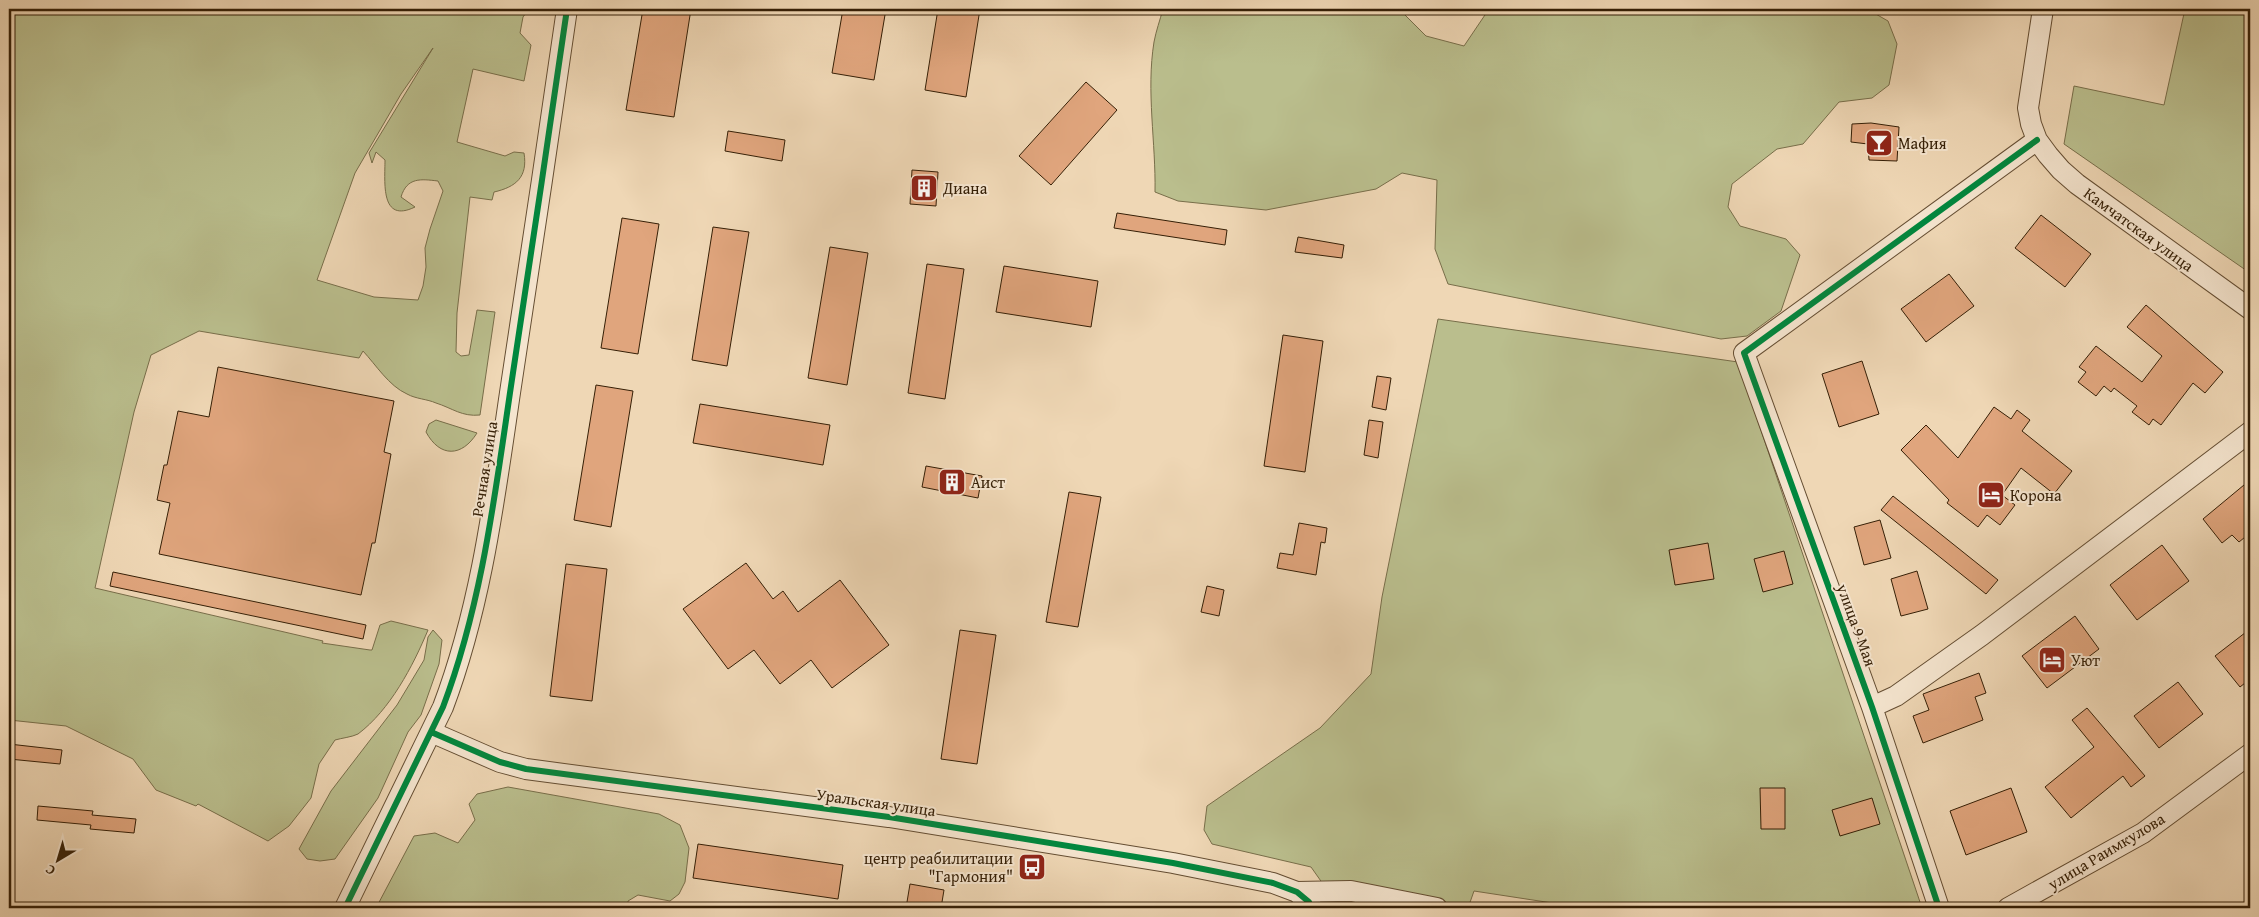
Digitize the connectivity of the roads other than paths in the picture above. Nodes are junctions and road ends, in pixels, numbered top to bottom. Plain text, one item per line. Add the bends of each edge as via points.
1 (567, 9) edge
2 (2043, 9) edge
3 (2037, 140) junction
4 (2250, 309) edge
5 (2250, 432) edge
6 (1872, 707) junction
7 (432, 732) junction
8 (2250, 754) edge
9 (1297, 892) junction
10 (345, 908) edge
11 (1312, 908) edge
12 (1437, 908) edge
13 (1940, 908) edge
14 (2008, 908) edge

1 - 7 street, Речная улица via 488,535 459,664
2 - 3 street via 2028,108
3 - 4 street, Камчатская улица via 2077,184
3 - 6 street, улица 9 Мая via 1744,353
5 - 6 street via 1975,641 1902,692
6 - 13 street, улица 9 Мая
7 - 9 street, Уральская улица via 500,762 526,769 989,832 1254,878
7 - 10 street, Речная улица
8 - 14 street, улица Раимкулова via 2143,833
9 - 11 street, Уральская улица
9 - 12 street via 1351,891

